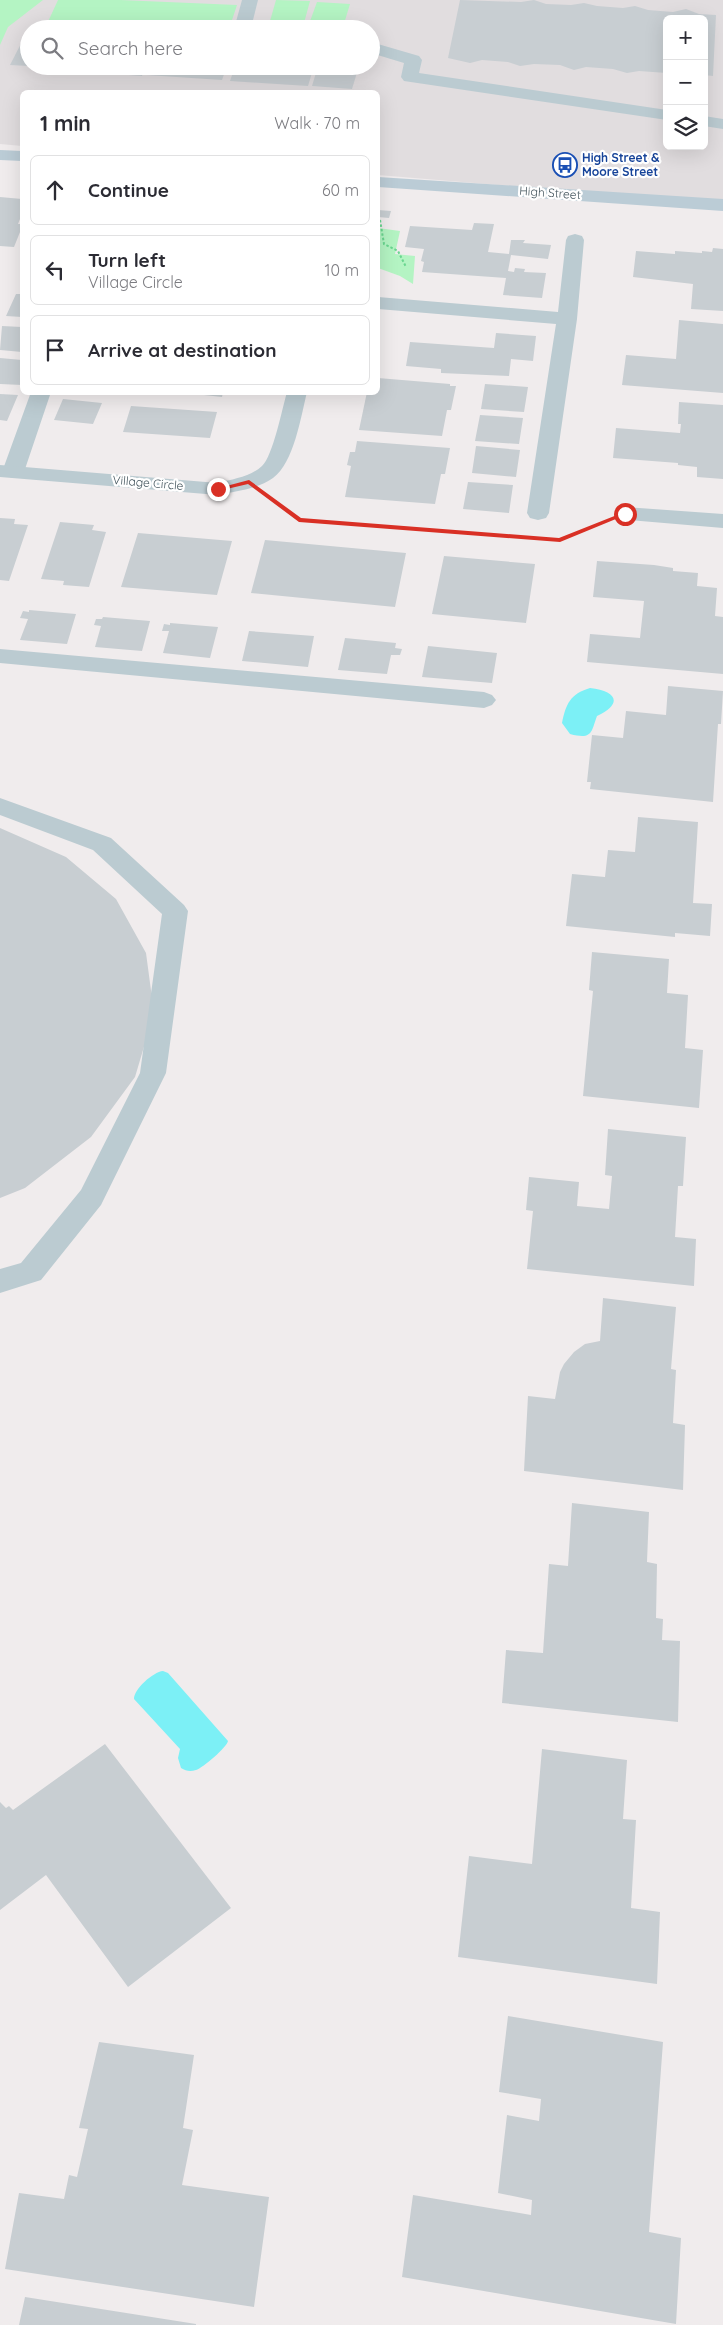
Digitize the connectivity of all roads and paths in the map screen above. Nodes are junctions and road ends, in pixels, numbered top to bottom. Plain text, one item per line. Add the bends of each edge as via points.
1 (250, 0) edge
2 (244, 20) edge
3 (380, 50) edge
4 (663, 114) edge
5 (708, 122) edge
6 (723, 124) edge
7 (0, 155) edge
8 (20, 156) edge
9 (380, 182) edge
10 (723, 205) edge
11 (380, 220) dead end
12 (575, 240) dead end
13 (401, 273) dead end
14 (380, 303) edge
15 (567, 320) junction
16 (40, 395) edge
17 (296, 395) edge
18 (6, 472) edge
19 (249, 482) junction
20 (538, 513) dead end
21 (625, 514) joint
22 (723, 521) edge
23 (512, 536) dead end
24 (569, 536) dead end
25 (0, 656) edge
26 (484, 700) dead end
27 (0, 806) edge
28 (0, 1281) edge

1 - 2 street
3 - 4 street via 413,60 410,77
5 - 6 street
7 - 8 main road
9 - 10 main road, High Street
11 - 13 path via 384,244 398,251 404,261 406,267
12 - 15 street
14 - 15 street
15 - 20 street
16 - 18 street
17 - 19 street, Village Circle via 281,447 270,470
18 - 19 street, Village Circle via 218,489
19 - 23 path via 299,520
21 - 22 street
21 - 24 path
25 - 26 street
27 - 28 street via 102,844 175,911 153,1073 91,1197 31,1272

